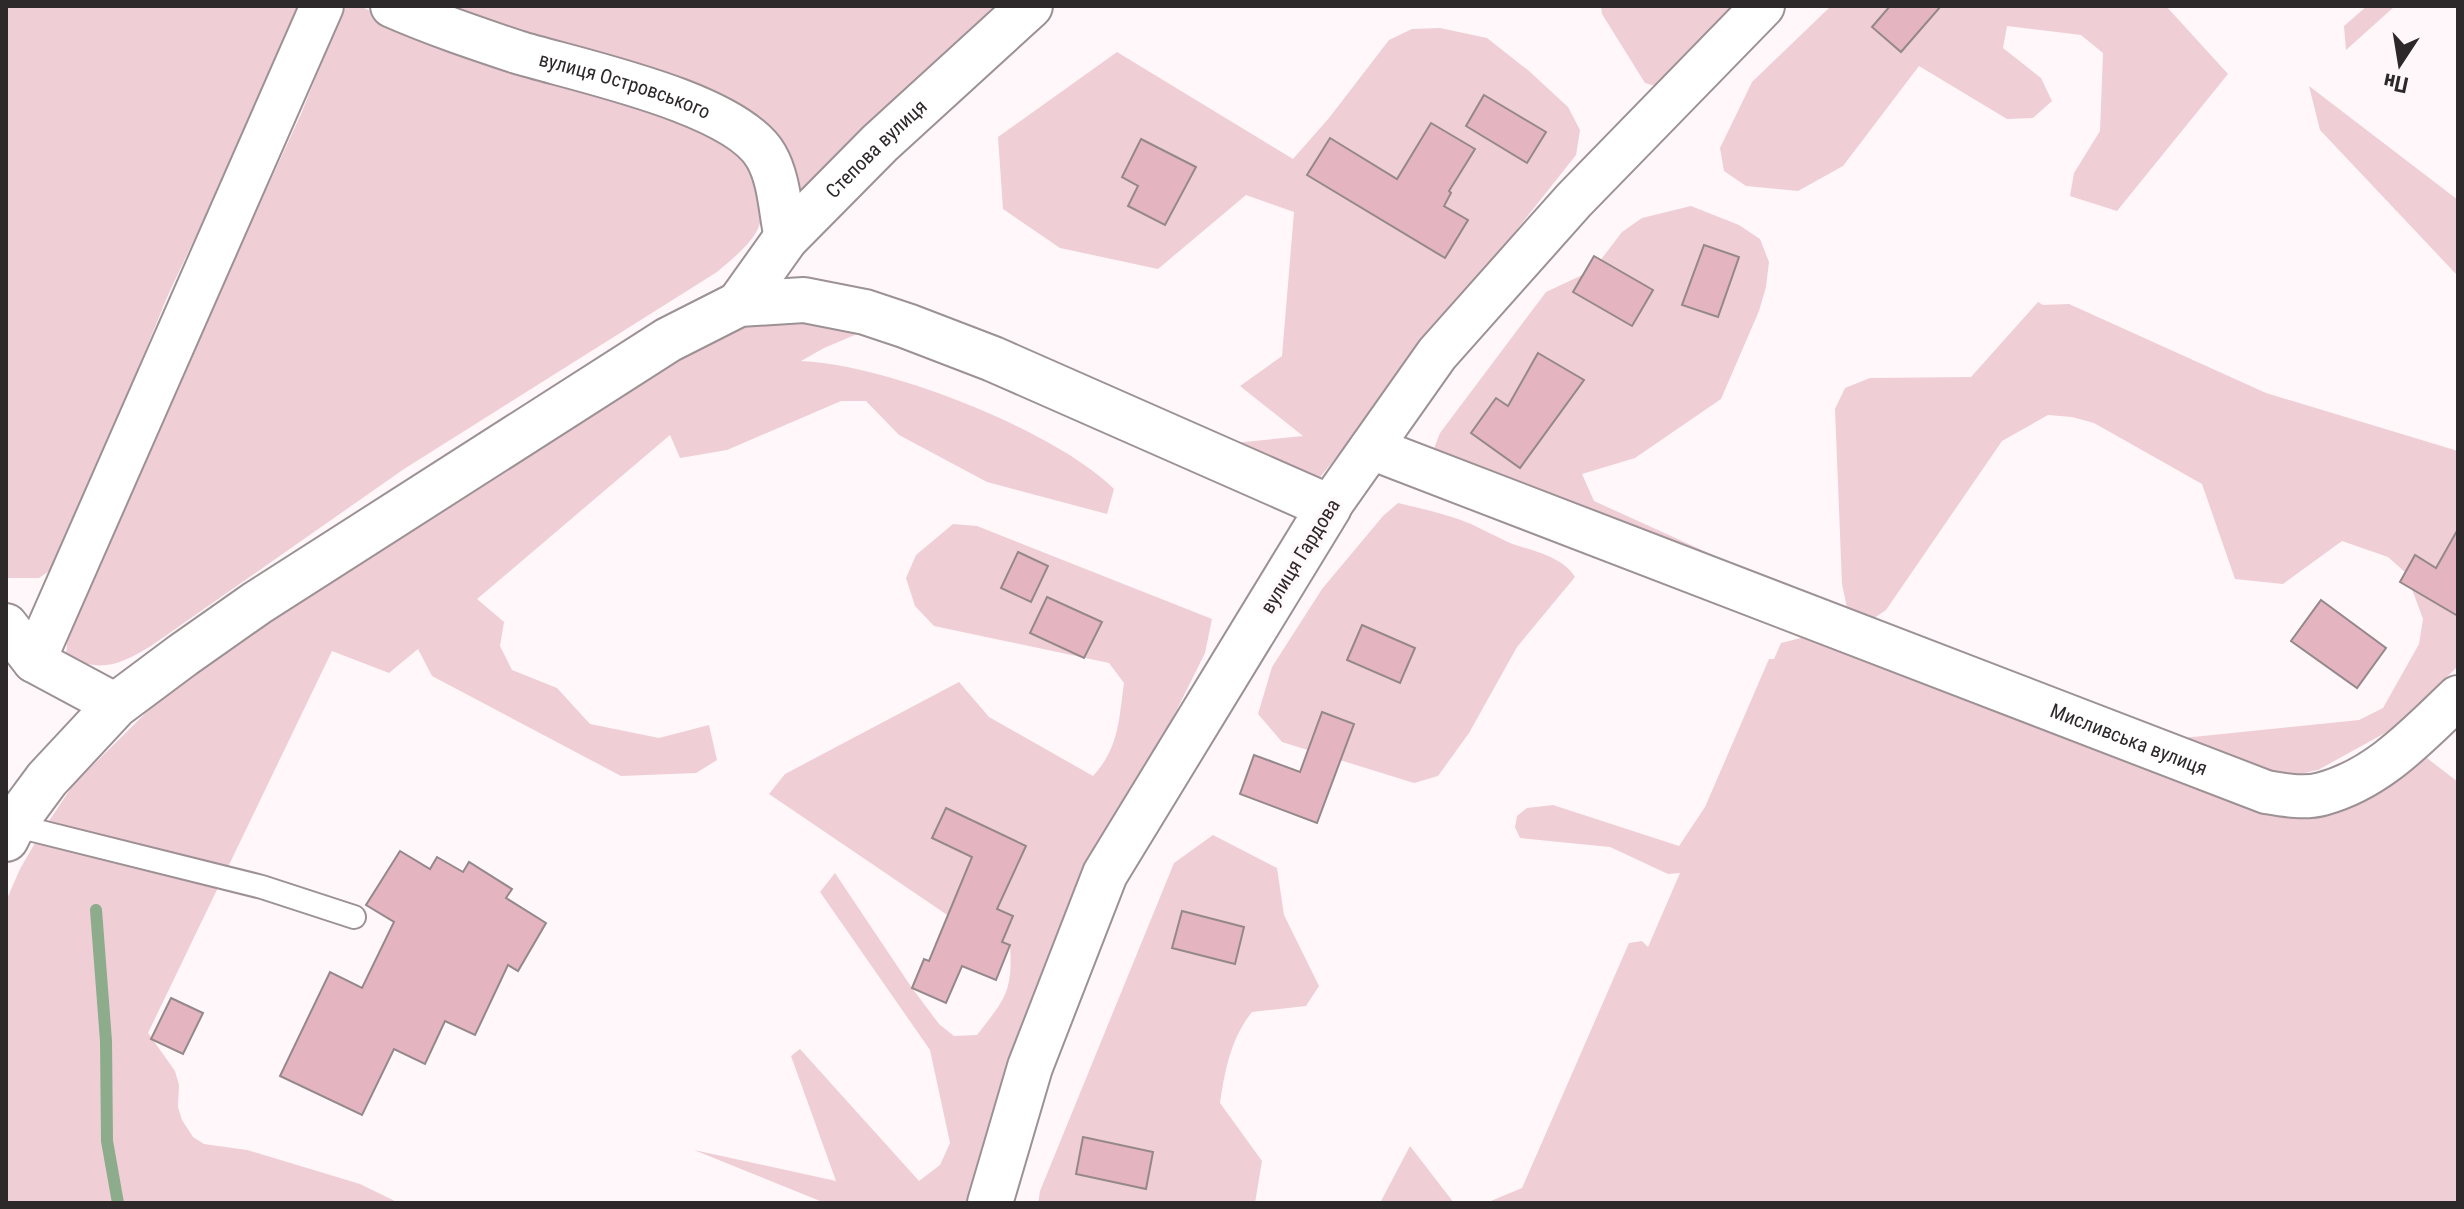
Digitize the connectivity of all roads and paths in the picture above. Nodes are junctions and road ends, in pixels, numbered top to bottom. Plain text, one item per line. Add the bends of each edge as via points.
1 (322, 6) edge
2 (392, 6) edge
3 (1030, 6) edge
4 (1763, 6) edge
5 (786, 238) junction
6 (739, 304) junction
7 (1371, 448) junction
8 (1329, 507) junction
9 (6, 625) edge
10 (34, 661) junction
11 (2458, 697) edge
12 (116, 705) junction
13 (10, 832) edge
14 (354, 917) dead end
15 (990, 1203) edge

1 - 10 street
2 - 5 street, вулиця Островського via 519,53 661,93 747,135 766,154 776,180
3 - 5 street, Степова вулиця via 880,143
4 - 7 street, вулиця Гардова via 1574,200 1437,354
5 - 6 street, Степова вулиця
6 - 8 street via 804,300 907,326
6 - 12 street via 668,340 269,595
7 - 8 street, вулиця Гардова
7 - 11 street, Мисливська вулиця via 2266,792 2320,795 2358,780 2405,747
8 - 15 street, вулиця Гардова via 1105,874 1030,1067
9 - 10 street
10 - 12 street
12 - 13 street via 47,779
13 - 14 lane via 262,887

